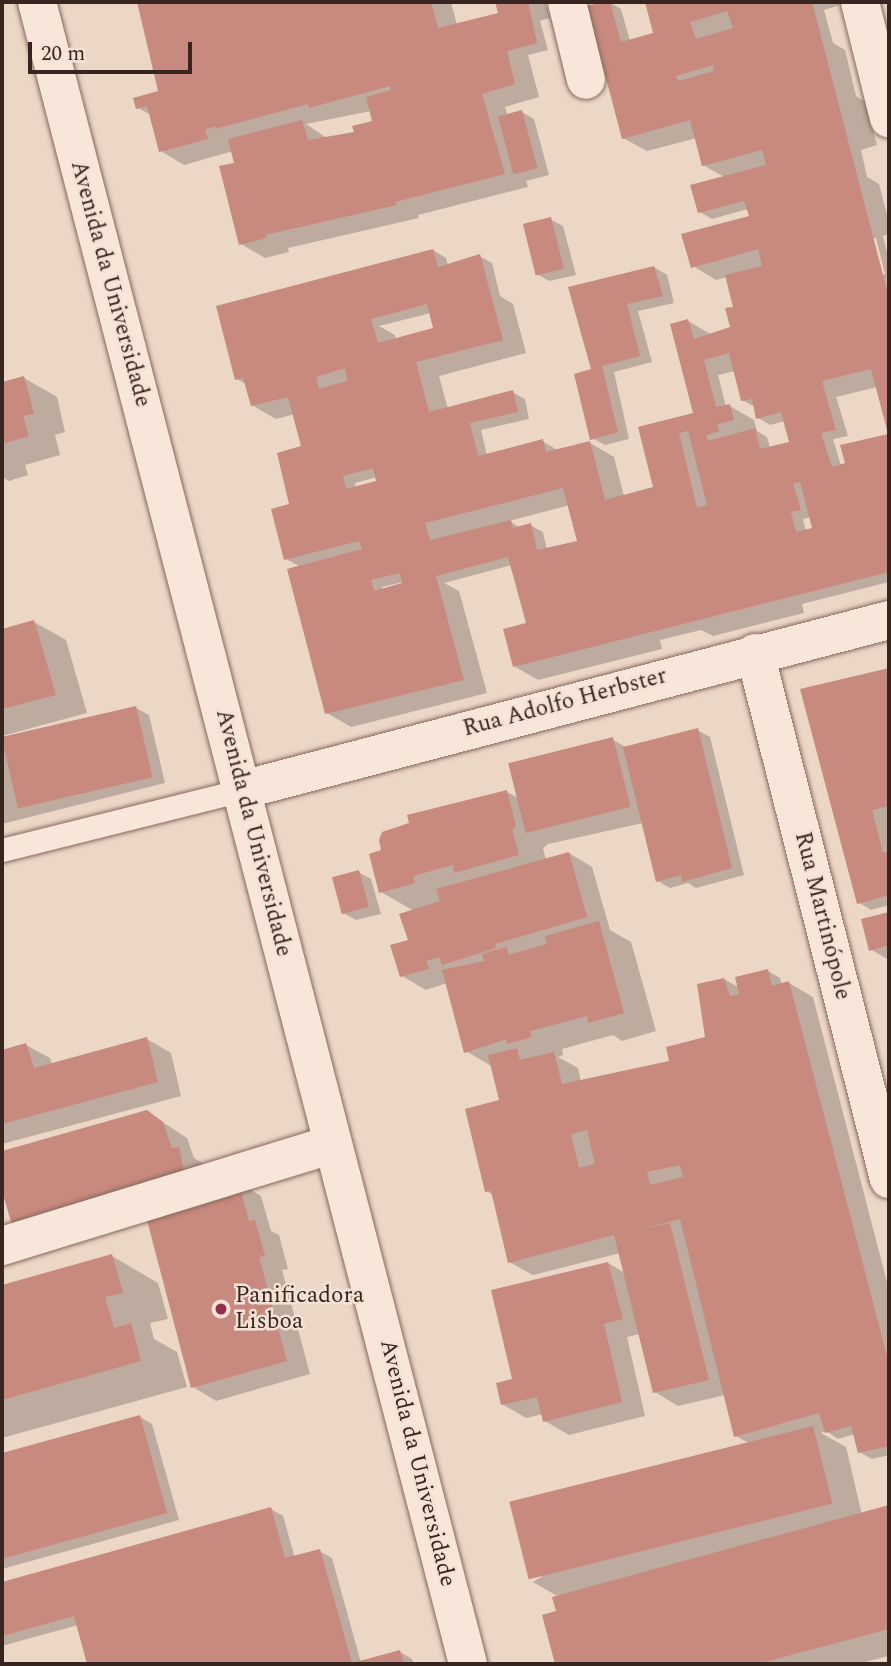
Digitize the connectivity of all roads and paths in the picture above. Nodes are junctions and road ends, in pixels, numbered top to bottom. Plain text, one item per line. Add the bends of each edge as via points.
1 (37, 2) edge
2 (568, 2) edge
3 (860, 2) edge
4 (883, 69) edge
5 (586, 80) dead end
6 (889, 118) edge
7 (889, 620) edge
8 (755, 653) junction
9 (242, 790) junction
10 (2, 850) edge
11 (333, 1144) junction
12 (889, 1179) edge
13 (2, 1246) edge
14 (468, 1664) edge

1 - 9 street, Avenida da Universidade
2 - 5 street
3 - 4 street
4 - 6 street
7 - 8 street, Rua Adolfo Herbster
8 - 9 street, Rua Adolfo Herbster
8 - 12 street, Rua Martinópole
9 - 10 lane
9 - 11 street, Avenida da Universidade
11 - 13 street
11 - 14 street, Avenida da Universidade

